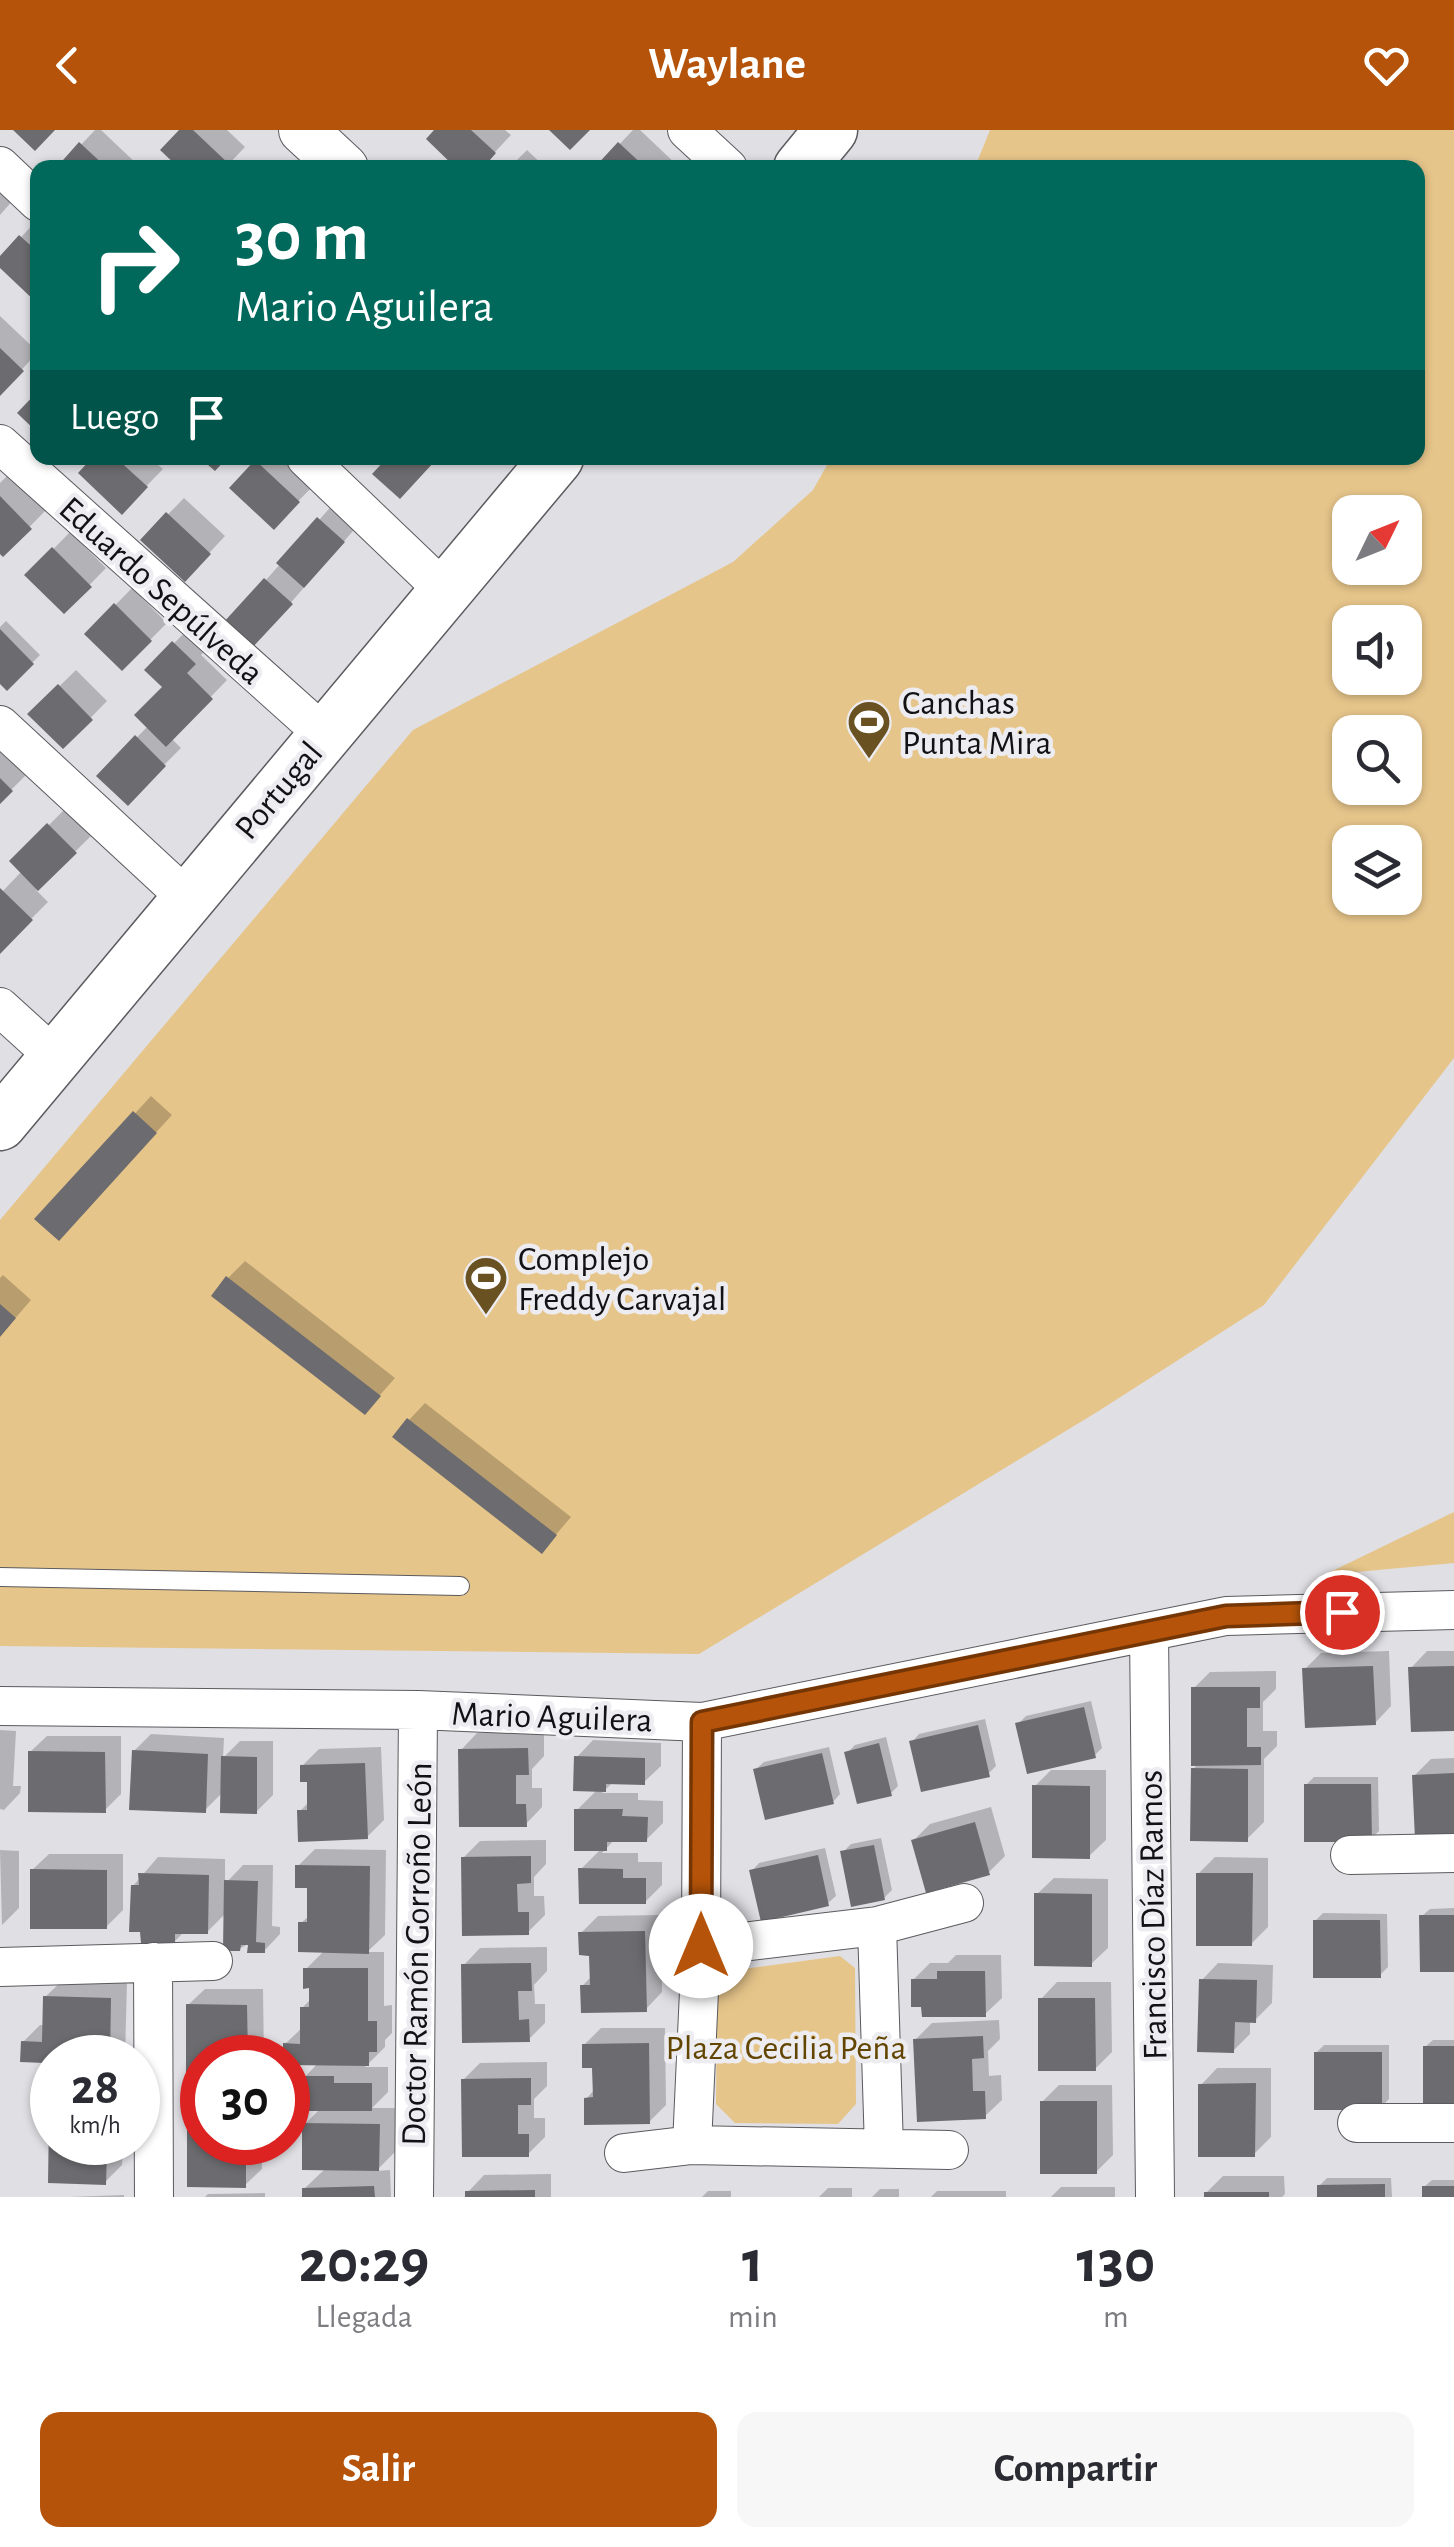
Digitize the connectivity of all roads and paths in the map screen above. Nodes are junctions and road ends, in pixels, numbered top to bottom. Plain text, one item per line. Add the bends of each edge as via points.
1 (303, 130) edge
2 (687, 130) edge
3 (831, 130) edge
4 (335, 160) edge
5 (719, 160) edge
6 (807, 160) edge
7 (0, 166) edge
8 (30, 194) edge
9 (0, 444) edge
10 (313, 465) edge
11 (551, 465) edge
12 (446, 591) junction
13 (0, 725) edge
14 (324, 735) junction
15 (188, 899) junction
16 (0, 1006) edge
17 (55, 1058) junction
18 (0, 1124) edge
19 (0, 1577) edge
20 (460, 1586) dead end
21 (1454, 1610) edge
22 (1149, 1632) junction
23 (0, 1706) edge
24 (418, 1710) junction
25 (702, 1722) junction
26 (1454, 1853) edge
27 (1350, 1855) dead end
28 (964, 1903) dead end
29 (877, 1926) junction
30 (701, 1946) junction
31 (214, 1961) dead end
32 (152, 1962) junction
33 (0, 1967) edge
34 (1357, 2123) dead end
35 (1454, 2123) edge
36 (692, 2145) junction
37 (884, 2148) junction
38 (949, 2150) dead end
39 (624, 2153) dead end
40 (154, 2197) edge
41 (414, 2197) edge
42 (1155, 2197) edge

1 - 4 street
2 - 5 street
3 - 6 main road
7 - 8 street
9 - 14 street, Eduardo Sepúlveda
10 - 12 street
11 - 12 main road, Portugal
12 - 14 main road, Portugal
13 - 15 street
14 - 15 main road, Portugal
15 - 17 main road, Portugal
16 - 17 street
17 - 18 main road, Portugal
19 - 20 lane
21 - 22 street, Mario Aguilera via 1226,1616
22 - 25 street, Mario Aguilera
22 - 42 street, Francisco Díaz Ramos
23 - 24 street, Mario Aguilera
24 - 25 street, Mario Aguilera
24 - 41 street, Doctor Ramón Gorroño León
25 - 30 street
26 - 27 street
28 - 29 street
29 - 30 street
29 - 37 street
30 - 36 street
31 - 32 street
32 - 33 street
32 - 40 street
34 - 35 street
36 - 37 street
36 - 39 street
37 - 38 street

